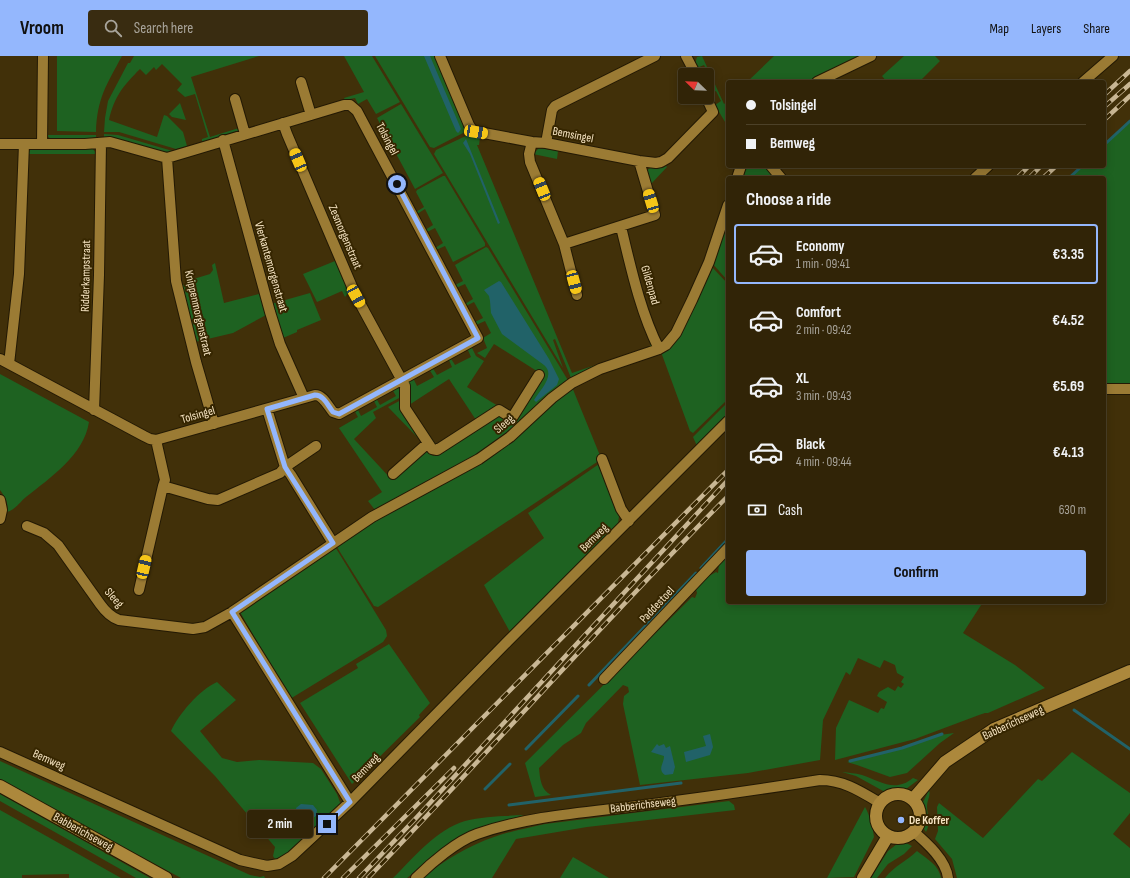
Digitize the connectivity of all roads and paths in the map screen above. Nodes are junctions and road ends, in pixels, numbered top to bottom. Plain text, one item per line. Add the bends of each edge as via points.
1 (43, 56) edge
2 (655, 56) edge
3 (870, 56) edge
4 (1113, 56) edge
5 (442, 57) edge
6 (689, 57) edge
7 (693, 68) edge
8 (821, 80) edge
9 (1085, 80) edge
10 (301, 82) dead end
11 (234, 99) dead end
12 (709, 104) edge
13 (311, 115) junction
14 (283, 123) junction
15 (245, 134) junction
16 (223, 140) junction
17 (532, 142) junction
18 (101, 143) junction
19 (546, 143) junction
20 (0, 144) edge
21 (24, 144) junction
22 (42, 144) junction
23 (168, 158) junction
24 (638, 161) junction
25 (773, 168) edge
26 (986, 168) edge
27 (779, 176) edge
28 (977, 176) edge
29 (726, 211) edge
30 (621, 227) junction
31 (564, 244) junction
32 (577, 295) dead end
33 (659, 349) junction
34 (4, 362) edge
35 (539, 375) dead end
36 (402, 379) junction
37 (1130, 388) edge
38 (1106, 389) edge
39 (304, 398) junction
40 (267, 409) junction
41 (94, 410) junction
42 (726, 422) edge
43 (214, 424) junction
44 (156, 440) junction
45 (428, 443) junction
46 (316, 446) dead end
47 (602, 459) dead end
48 (285, 467) junction
49 (393, 474) dead end
50 (163, 486) junction
51 (0, 500) edge
52 (0, 519) edge
53 (629, 521) junction
54 (27, 526) dead end
55 (333, 543) junction
56 (726, 550) edge
57 (139, 590) dead end
58 (232, 612) junction
59 (1130, 671) edge
60 (604, 679) dead end
61 (0, 752) edge
62 (0, 786) edge
63 (913, 799) junction
64 (350, 802) junction
65 (880, 803) junction
66 (914, 832) junction
67 (888, 836) junction
68 (166, 878) edge
69 (416, 878) edge
70 (863, 878) edge
71 (948, 878) edge

1 - 22 street
2 - 19 street via 555,106
3 - 8 street
4 - 9 street
5 - 17 street, Bemsingel via 468,125 473,131
6 - 7 street
10 - 13 street
11 - 15 street
12 - 24 street, Bemsingel via 713,112 668,158 656,163
13 - 14 street, Tolsingel
13 - 36 street, Tolsingel via 344,105 354,107 357,111 478,338
14 - 15 street, Tolsingel
14 - 36 street, Zesmorgenstraat via 356,296
15 - 16 street, Tolsingel
16 - 23 street, Tolsingel
16 - 39 street, Vierkantemorgenstraat via 280,344
17 - 19 street, Bemsingel
17 - 31 street via 530,162
18 - 22 street
18 - 23 street via 118,144
18 - 41 street, Ridderkampstraat
19 - 24 street, Bemsingel
20 - 21 street
21 - 22 street
21 - 34 street via 19,274
23 - 43 street, Knippenmorgenstraat via 176,281
24 - 30 street via 655,215
25 - 27 street
26 - 28 street
29 - 33 street, Sleeg via 709,262 676,333
30 - 31 street
30 - 33 street, Gildenpad via 644,312
31 - 32 street
33 - 55 street, Sleeg via 600,369 572,384 479,460 372,517
34 - 41 street
35 - 45 street via 512,418 499,410 437,450 432,449
36 - 39 street, Tolsingel via 339,414 333,412 319,395
36 - 45 street via 406,389 404,405
37 - 38 street
39 - 40 street, Tolsingel
40 - 43 street, Tolsingel
40 - 48 street
41 - 44 street
42 - 53 street, Bemweg
43 - 44 street, Tolsingel
44 - 50 street via 165,480
45 - 49 street
46 - 48 street
47 - 53 street via 621,509
48 - 50 street via 280,473 218,500
48 - 55 street
50 - 57 street
51 - 52 street
53 - 64 street, Bemweg
54 - 58 street, Sleeg via 44,533 58,545 112,618 193,629 205,627
55 - 58 street, Sleeg
56 - 60 street, Paddestoel
58 - 64 street
59 - 63 main road, Babberichseweg via 994,729 945,762
61 - 64 street, Bemweg via 240,860 267,866 279,864 292,856
62 - 68 main road, Babberichseweg
63 - 65 main road via 899,793 892,794
63 - 66 main road via 918,805 921,819
65 - 67 main road via 876,810 877,825
65 - 69 street, Babberichseweg via 845,783 820,780 538,818 476,835 451,849
66 - 67 main road via 902,838
66 - 71 street via 942,862
67 - 70 main road

